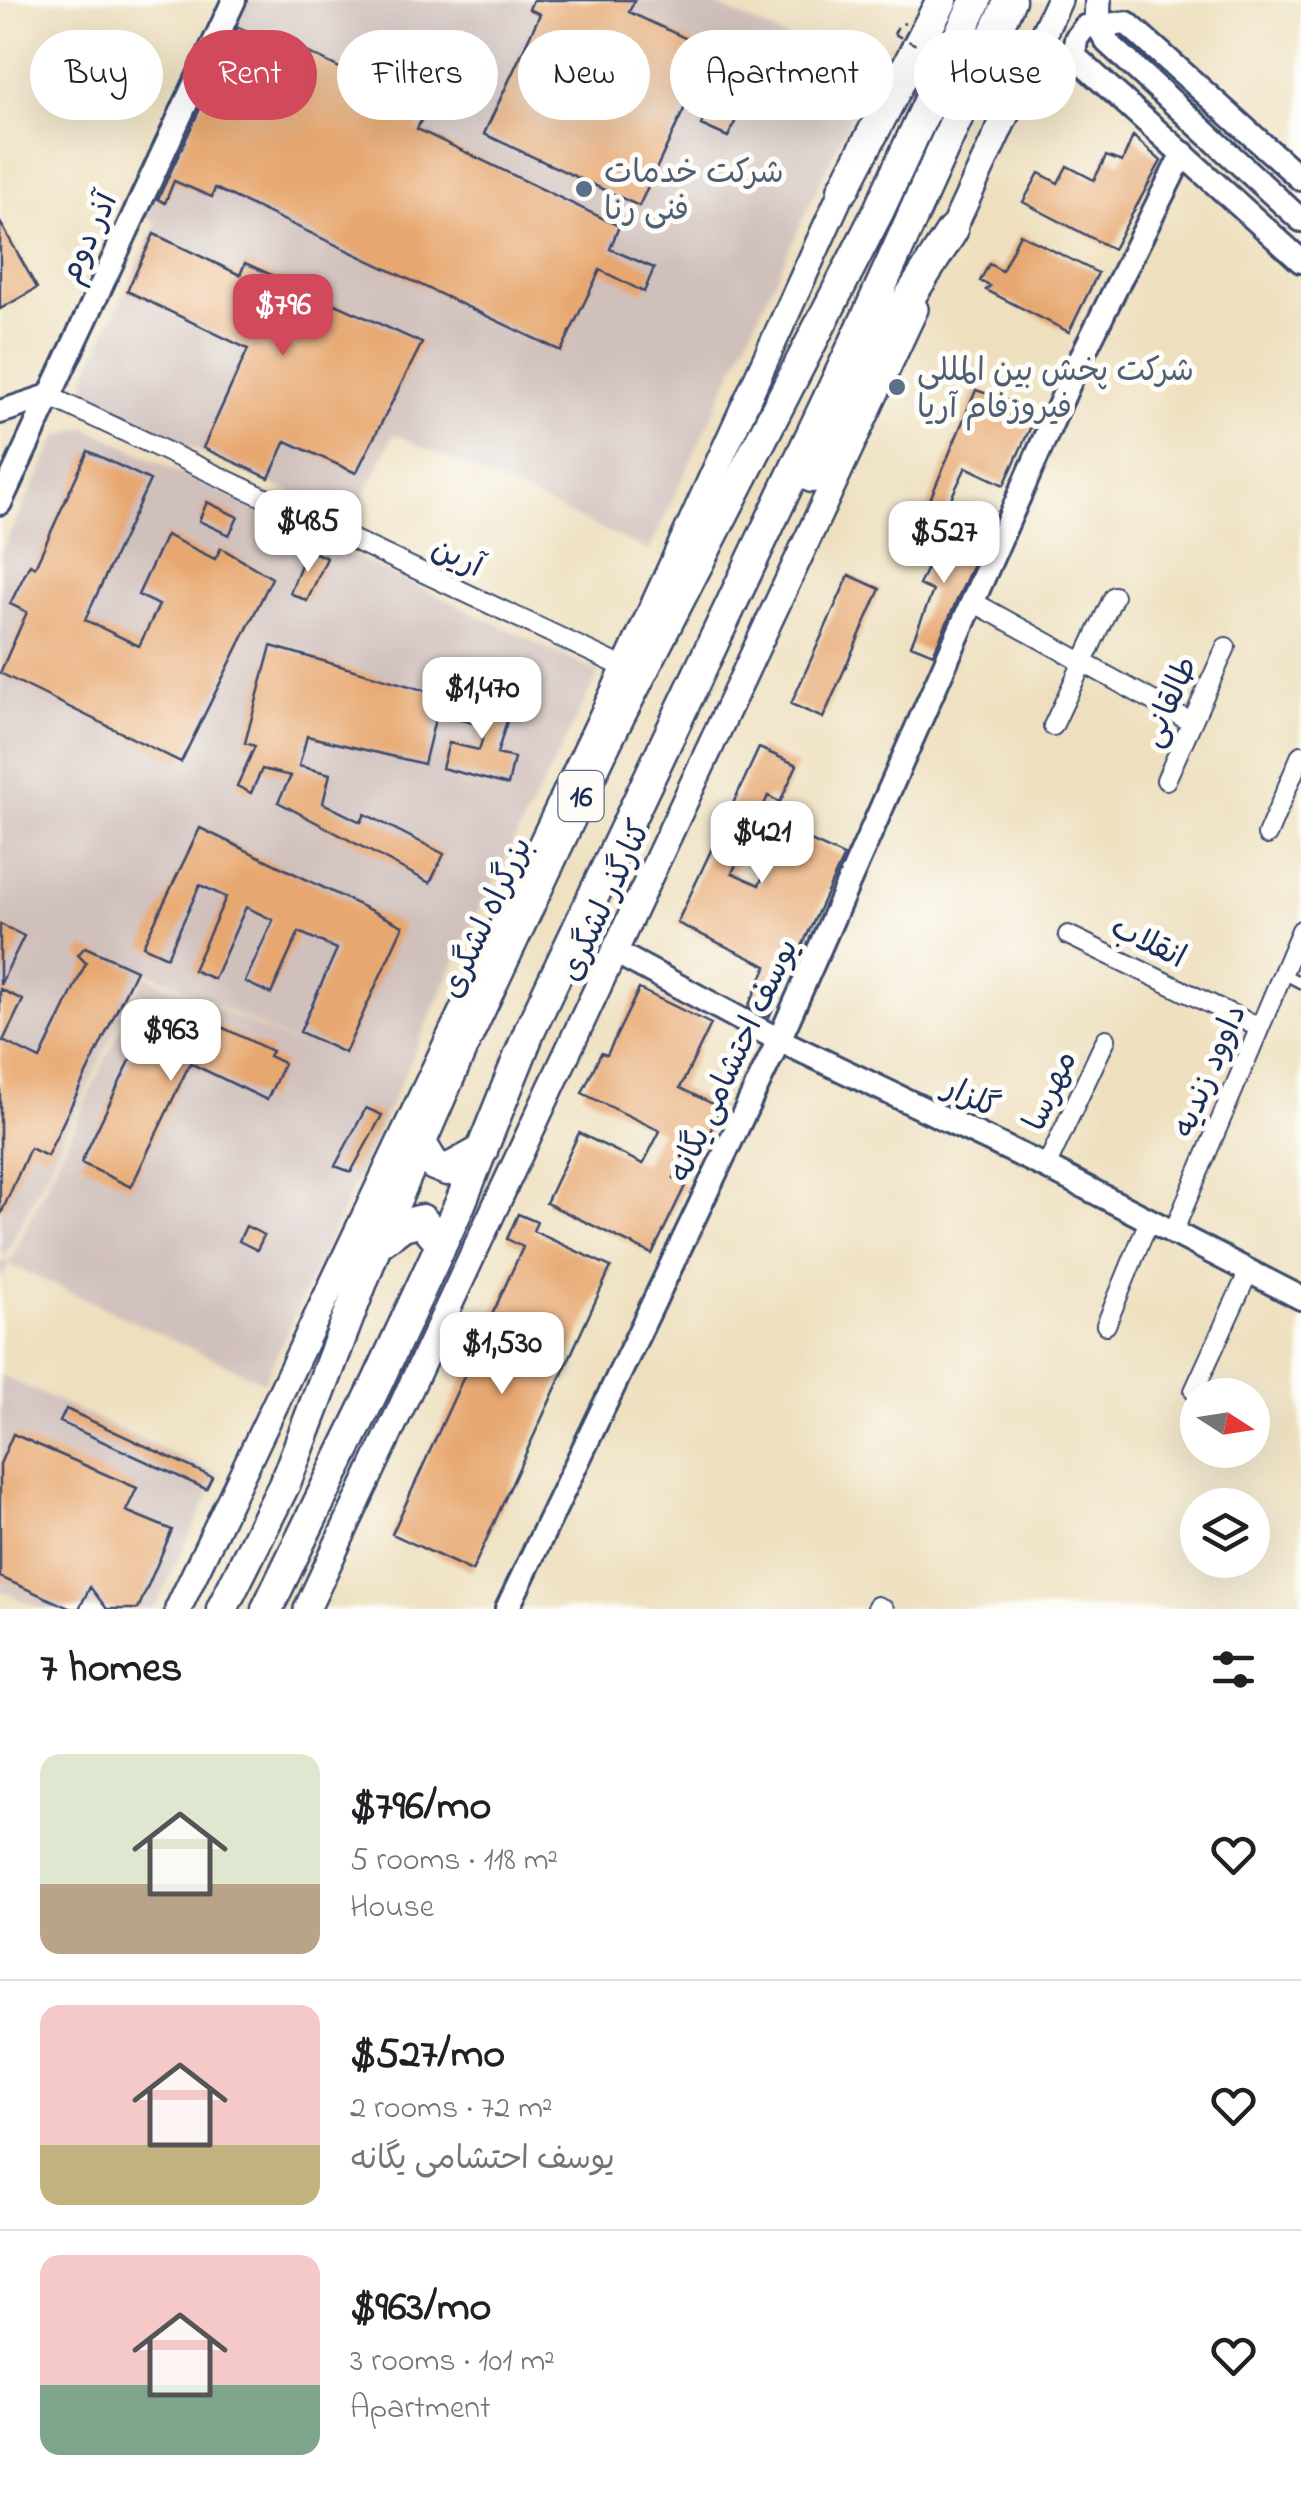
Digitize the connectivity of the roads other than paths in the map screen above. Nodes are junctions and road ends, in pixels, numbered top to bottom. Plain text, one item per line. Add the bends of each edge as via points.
1 (234, 0) edge
2 (976, 0) edge
3 (1010, 0) edge
4 (1059, 0) edge
5 (929, 2) edge
6 (1097, 12) edge
7 (1046, 30) edge
8 (1076, 39) edge
9 (1076, 58) edge
10 (1004, 120) edge
11 (1182, 153) junction
12 (1301, 179) edge
13 (843, 190) joint
14 (1301, 220) edge
15 (952, 231) junction
16 (1301, 260) edge
17 (49, 396) junction
18 (0, 412) edge
19 (0, 503) edge
20 (1114, 596) dead end
21 (975, 603) junction
22 (728, 604) junction
23 (1226, 647) dead end
24 (1082, 662) junction
25 (625, 668) junction
26 (1191, 722) junction
27 (1052, 726) dead end
28 (1301, 755) edge
29 (1166, 780) dead end
30 (1295, 788) edge
31 (1267, 835) dead end
32 (1301, 930) edge
33 (1068, 935) dead end
34 (614, 952) junction
35 (1282, 973) junction
36 (1301, 983) edge
37 (1258, 1027) junction
38 (1106, 1038) dead end
39 (779, 1040) junction
40 (422, 1145) junction
41 (482, 1151) junction
42 (1046, 1167) junction
43 (1148, 1223) junction
44 (1172, 1234) junction
45 (441, 1243) junction
46 (376, 1245) junction
47 (1248, 1273) junction
48 (1301, 1298) edge
49 (1106, 1325) dead end
50 (1200, 1378) edge
51 (178, 1609) edge
52 (222, 1609) edge
53 (267, 1609) edge
54 (308, 1609) edge
55 (508, 1609) edge

1 - 17 street, آذر دوم
2 - 40 highway, بزرگراه لشگری / 16 via 878,212 606,742
3 - 22 highway, 16
4 - 7 main road, کنارگذر لشگری
5 - 13 highway
6 - 8 street
6 - 12 street via 1127,22
6 - 14 street via 1107,42
9 - 11 street
10 - 15 main road, کنارگذر لشگری
11 - 16 street
11 - 21 street, یوسف احتشامی یگانه via 1074,372
13 - 25 main road
15 - 22 highway via 893,323 764,560
15 - 34 main road, کنارگذر لشگری
17 - 18 street
17 - 19 street, آذر دوم
17 - 25 street, آرین
20 - 24 street
21 - 24 street
21 - 39 street, یوسف احتشامی یگانه
22 - 41 highway, 16 via 530,1030
23 - 26 street, طالقانی
24 - 26 street
24 - 27 street
25 - 51 main road
26 - 29 street, طالقانی
28 - 30 street
30 - 31 street
32 - 35 street, داوود زندیه
33 - 37 street, انقلاب
34 - 39 street, گلزار
34 - 54 main road, کنارگذر لشگری
35 - 36 lane
35 - 37 street, داوود زندیه
37 - 44 street, داوود زندیه
38 - 42 street, مهرسا
39 - 42 street, گلزار
39 - 55 street, یوسف احتشامی یگانه
40 - 41 highway via 434,1165 447,1170
40 - 46 highway, بزرگراه لشگری / 16
41 - 45 highway, 16
42 - 43 street, گلزار
43 - 44 street, گلزار
43 - 49 street
44 - 47 street, گلزار
45 - 46 highway via 422,1220
45 - 53 highway, 16
46 - 52 highway, بزرگراه لشگری / 16 via 286,1483
47 - 48 street, گلزار
47 - 50 street

